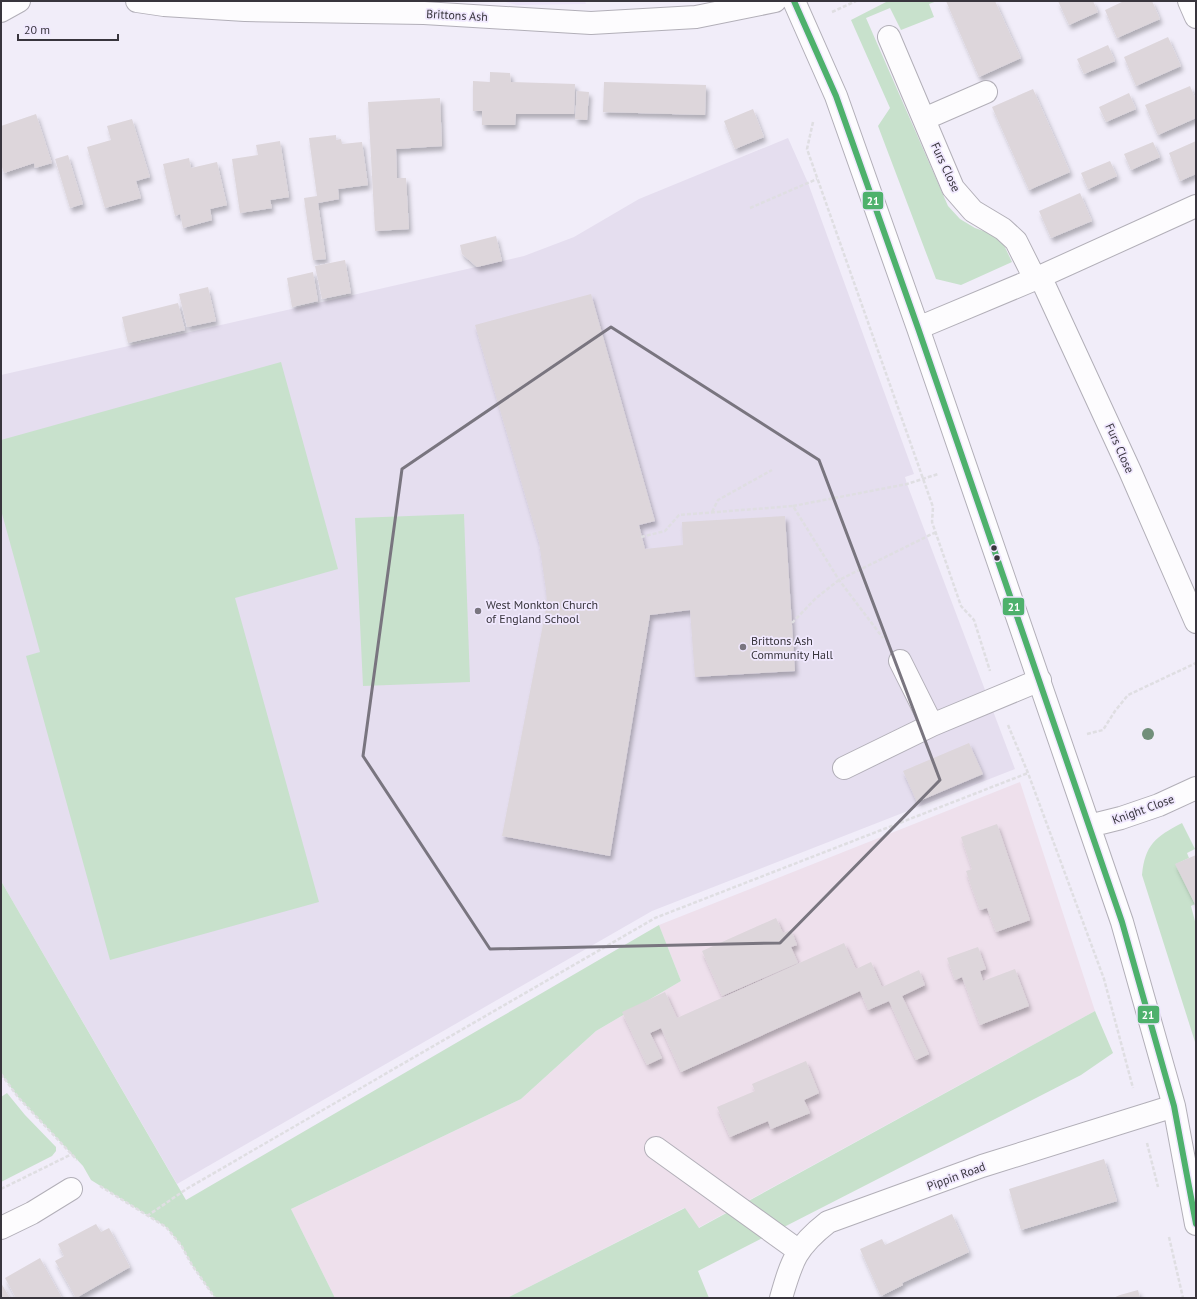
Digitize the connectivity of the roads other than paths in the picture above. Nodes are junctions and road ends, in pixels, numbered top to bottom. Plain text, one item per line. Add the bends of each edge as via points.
1 (19, 1) edge
2 (137, 1) edge
3 (775, 1) edge
4 (794, 1) edge
5 (1189, 1) edge
6 (1, 11) edge
7 (1196, 17) edge
8 (889, 37) dead end
9 (986, 92) dead end
10 (924, 119) junction
11 (1196, 206) edge
12 (1038, 277) junction
13 (918, 328) junction
14 (1196, 622) edge
15 (900, 662) road end
16 (1040, 680) junction
17 (932, 725) junction
18 (844, 768) dead end
19 (1196, 788) edge
20 (1089, 826) junction
21 (1174, 1106) junction
22 (656, 1148) dead end
23 (71, 1189) dead end
24 (1196, 1224) edge
25 (1, 1228) edge
26 (798, 1251) junction
27 (781, 1298) edge

1 - 6 street
2 - 3 street, Brittons Ash via 245,10 424,13 590,23 696,17
4 - 13 street via 836,96
5 - 7 street
8 - 10 street, Furs Close
9 - 10 street
10 - 12 street, Furs Close via 954,188 973,211 1003,229 1016,241
11 - 12 street
12 - 13 street
12 - 14 street, Furs Close via 1130,470
13 - 16 street
15 - 17 street
16 - 17 street
16 - 20 street
17 - 18 street
19 - 20 street, Knight Close via 1159,805
20 - 21 street via 1122,922
21 - 24 street
21 - 26 street, Pippin Road via 982,1166 828,1222 808,1238
22 - 26 street
23 - 25 street
26 - 27 street, Pippin Road via 790,1266

